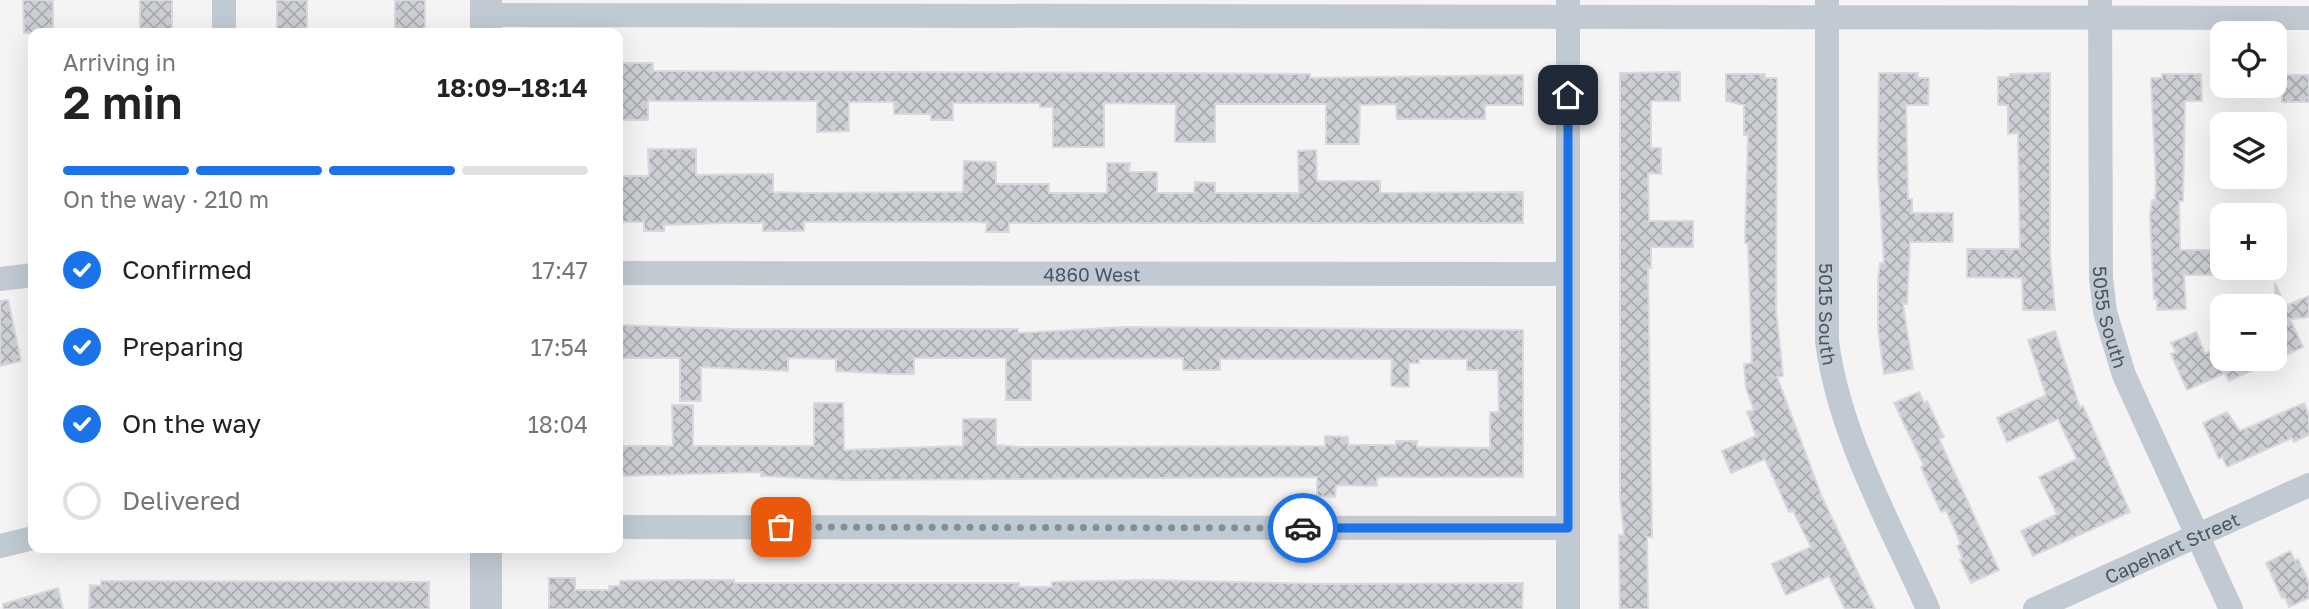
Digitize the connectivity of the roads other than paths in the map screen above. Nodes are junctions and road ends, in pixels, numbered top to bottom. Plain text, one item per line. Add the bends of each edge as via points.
1 (224, 0) edge
2 (765, 8) edge
3 (1048, 8) edge
4 (1315, 8) edge
5 (1568, 8) edge
6 (1828, 8) edge
7 (2100, 8) edge
8 (486, 16) edge
9 (2309, 18) edge
10 (224, 28) edge
11 (623, 273) edge
12 (1567, 274) junction
13 (28, 276) edge
14 (0, 279) edge
15 (2309, 485) edge
16 (623, 527) edge
17 (1568, 528) junction
18 (2197, 536) junction
19 (28, 539) edge
20 (0, 546) edge
21 (486, 553) edge
22 (486, 609) edge
23 (1568, 609) edge
24 (1928, 609) edge
25 (2035, 609) edge
26 (2231, 609) edge

1 - 10 street
2 - 3 street
2 - 8 street
3 - 4 street
4 - 5 street
5 - 6 street
5 - 12 street
6 - 7 street
6 - 24 street, 5015 South via 1827,341 1831,375 1858,451
7 - 9 street
7 - 18 street, 5055 South via 2105,312 2124,375
11 - 12 street, 4860 West
12 - 17 street
13 - 14 street
15 - 18 street, Capehart Street
16 - 17 street
17 - 23 street
18 - 25 street, Capehart Street
18 - 26 street, 5055 South
19 - 20 street
21 - 22 street

